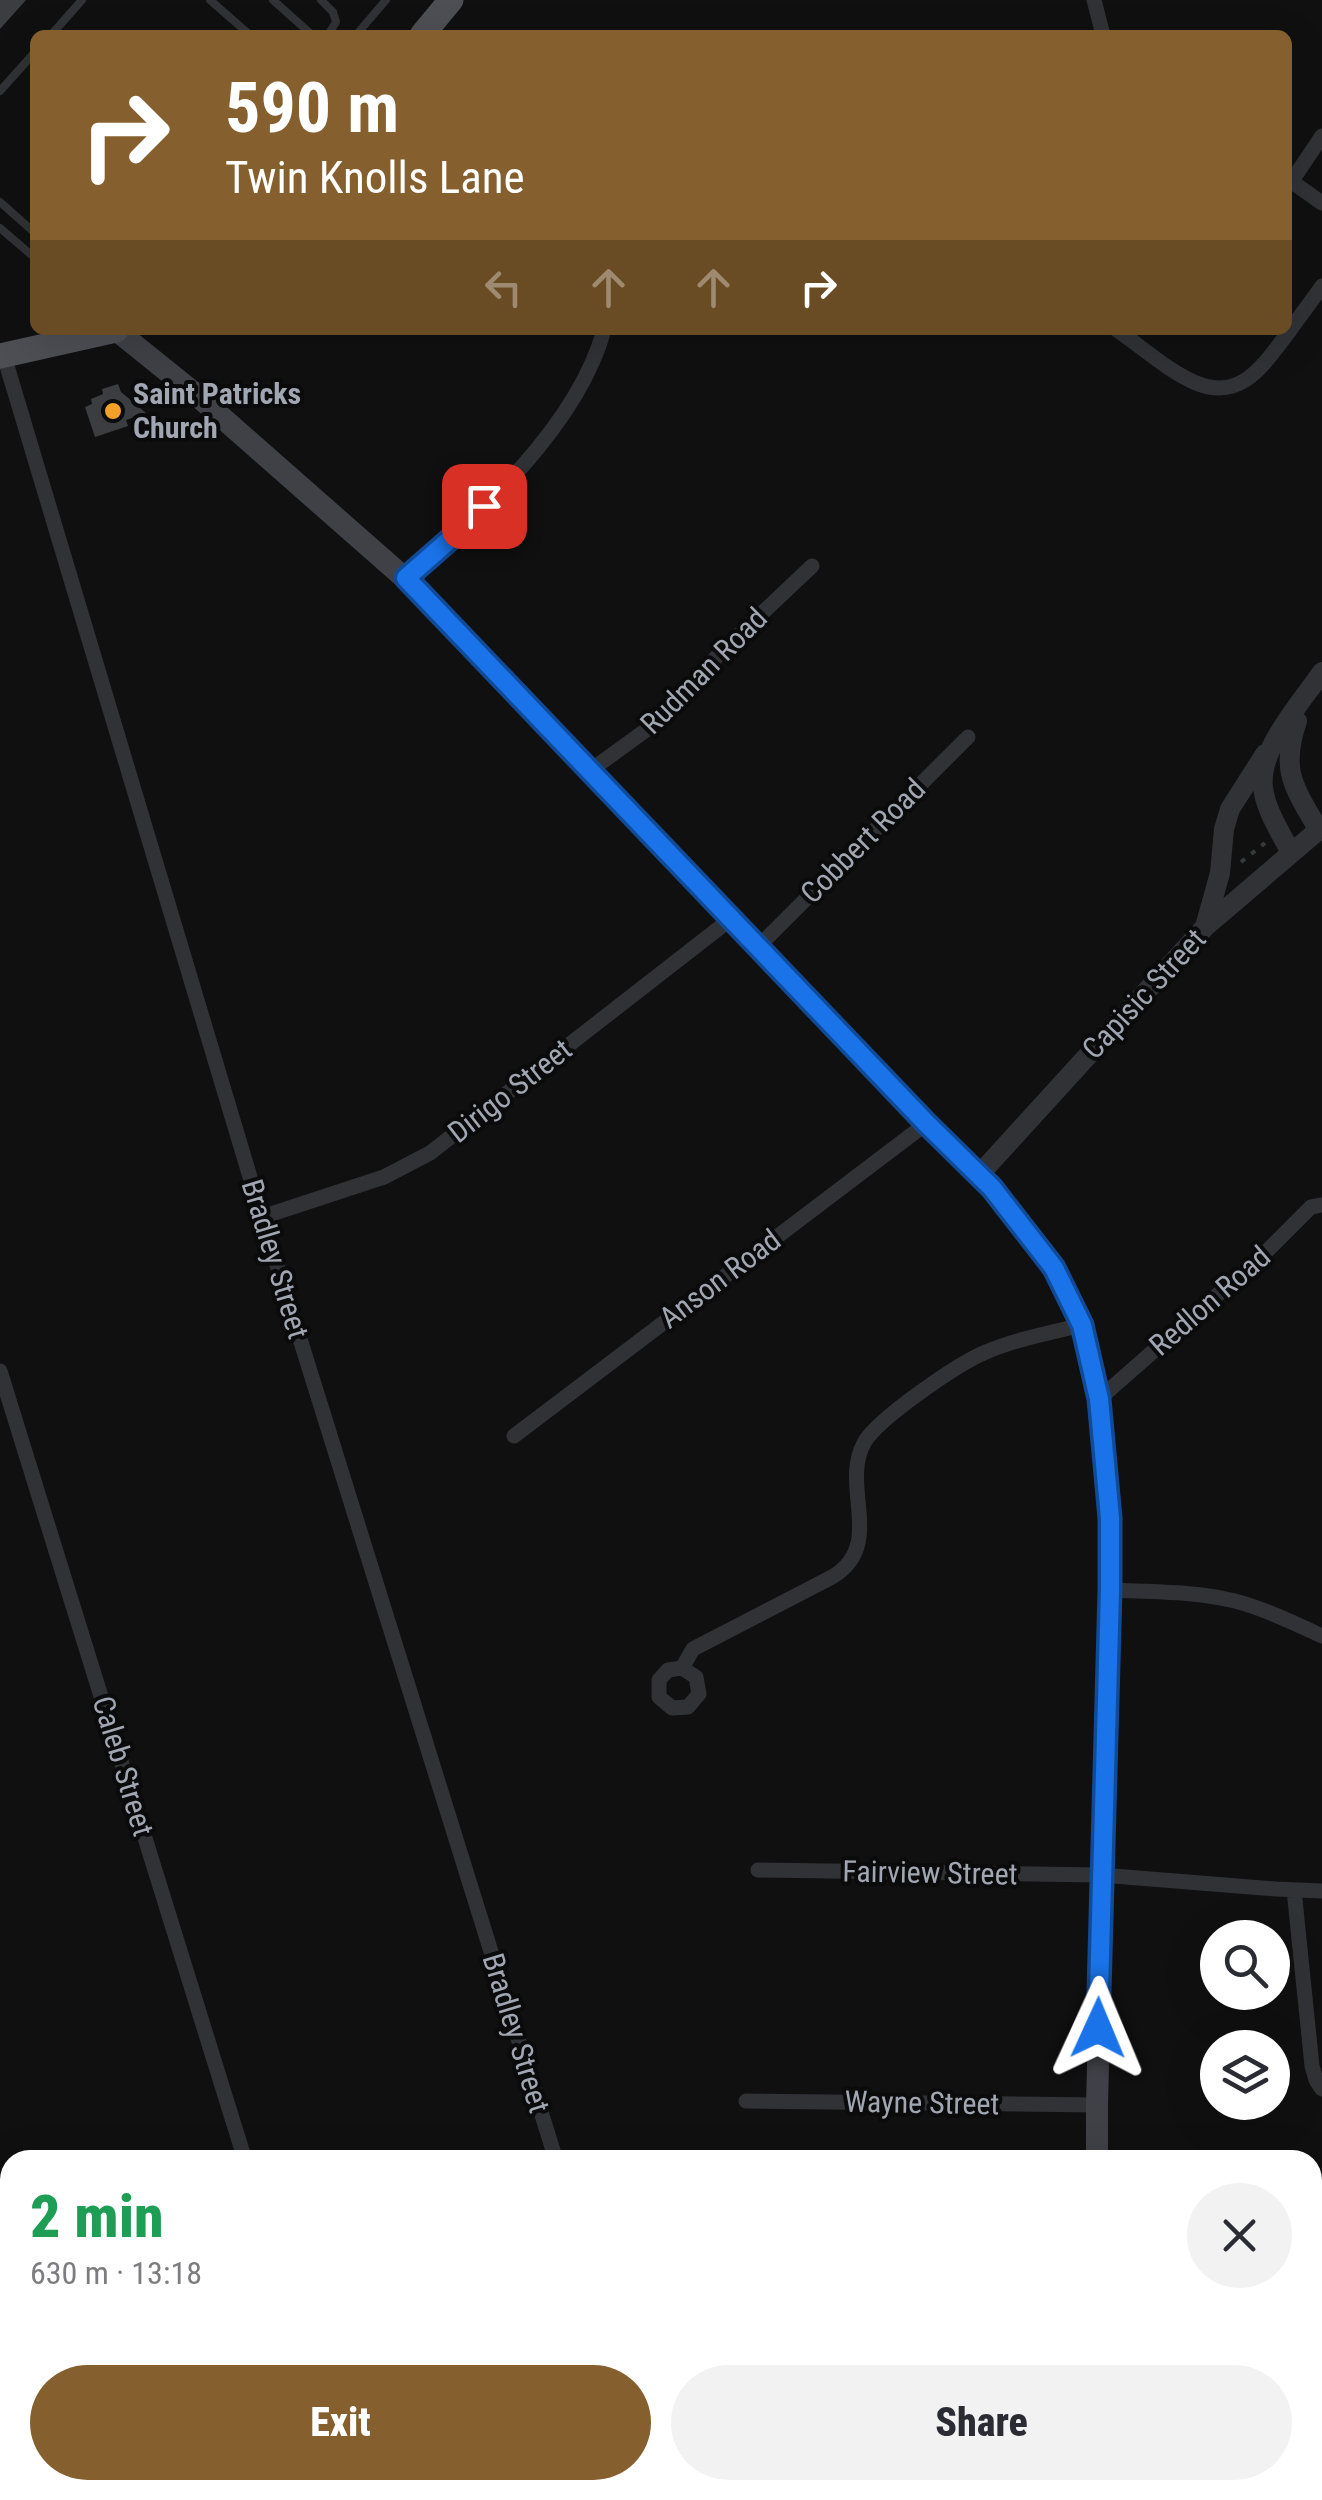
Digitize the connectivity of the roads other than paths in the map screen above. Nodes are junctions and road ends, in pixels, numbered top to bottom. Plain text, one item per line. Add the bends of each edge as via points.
1 (82, 0) edge
2 (210, 0) edge
3 (274, 0) edge
4 (321, 0) edge
5 (386, 0) edge
6 (452, 0) edge
7 (1094, 0) edge
8 (55, 30) edge
9 (244, 30) edge
10 (307, 30) edge
11 (331, 30) edge
12 (360, 30) edge
13 (426, 30) edge
14 (1102, 30) edge
15 (30, 58) edge
16 (0, 91) edge
17 (1322, 136) edge
18 (1292, 176) edge
19 (1292, 182) edge
20 (0, 202) edge
21 (1322, 203) edge
22 (0, 228) edge
23 (30, 229) edge
24 (30, 254) edge
25 (1322, 286) edge
26 (1292, 327) edge
27 (94, 335) edge
28 (122, 335) edge
29 (603, 335) edge
30 (1124, 335) edge
31 (1286, 335) edge
32 (2, 356) edge
33 (812, 566) dead end
34 (406, 578) junction
35 (1322, 672) edge
36 (1306, 696) junction
37 (968, 736) dead end
38 (1272, 744) junction
39 (591, 770) junction
40 (1321, 830) edge
41 (1291, 853) junction
42 (732, 918) junction
43 (1205, 927) junction
44 (759, 946) junction
45 (926, 1123) junction
46 (979, 1175) junction
47 (1322, 1205) edge
48 (262, 1217) junction
49 (1082, 1325) junction
50 (0, 1371) edge
51 (1099, 1399) junction
52 (514, 1436) dead end
53 (1110, 1590) junction
54 (1322, 1636) edge
55 (682, 1668) dead end
56 (758, 1870) dead end
57 (1101, 1876) junction
58 (1294, 1890) junction
59 (1322, 1890) edge
60 (1322, 2089) edge
61 (746, 2101) dead end
62 (1096, 2104) junction
63 (243, 2150) edge
64 (553, 2150) edge
65 (1097, 2150) edge

1 - 8 lane
2 - 9 lane
3 - 10 lane
4 - 11 lane via 333,12
5 - 12 lane
6 - 13 main road
7 - 14 street
15 - 16 lane
17 - 18 street
19 - 21 street
20 - 23 lane
22 - 24 lane
25 - 26 street
27 - 32 main road
28 - 34 main road
29 - 34 street via 556,424 464,527
30 - 31 street via 1195,382 1221,388 1254,375
32 - 48 street, Bradley Street
33 - 39 street, Rudman Road via 653,725
34 - 39 main road
35 - 36 street
36 - 38 street
36 - 40 street via 1288,757 1296,789
37 - 44 street, Cobbert Road
38 - 41 street via 1263,788
38 - 43 street via 1230,809
39 - 42 main road
40 - 41 street, Capisic Street
41 - 43 street, Capisic Street
42 - 44 main road
42 - 48 street, Dirigo Street via 430,1153 384,1177
43 - 46 street, Capisic Street
44 - 45 main road
45 - 46 main road
45 - 52 street, Anson Road
46 - 49 main road via 1054,1268
47 - 51 street, Redlon Road
48 - 64 street, Bradley Street
49 - 51 main road
49 - 55 street via 980,1354 878,1426 857,1460 860,1540 844,1568 696,1647
50 - 63 street, Caleb Street
51 - 53 main road
53 - 54 street via 1236,1602
53 - 57 main road
56 - 57 street, Fairview Street
57 - 58 street, Fairview Street
57 - 62 main road
58 - 59 street, Fairview Street
58 - 60 street via 1312,2066
61 - 62 street, Wayne Street
62 - 65 main road

